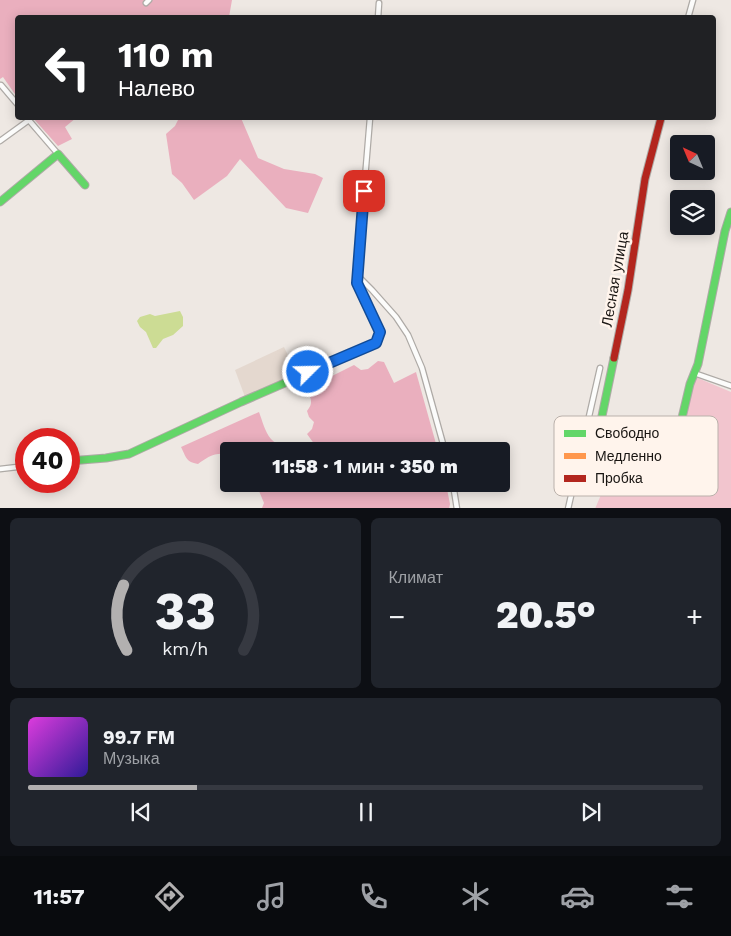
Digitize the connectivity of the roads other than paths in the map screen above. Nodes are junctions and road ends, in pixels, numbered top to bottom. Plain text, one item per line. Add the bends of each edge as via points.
1 (693, 0) edge
2 (379, 4) dead end
3 (378, 15) edge
4 (689, 15) edge
5 (0, 86) edge
6 (15, 101) edge
7 (27, 120) edge
8 (29, 120) edge
9 (370, 120) edge
10 (660, 120) edge
11 (0, 141) edge
12 (58, 154) junction
13 (86, 185) dead end
14 (0, 202) edge
15 (731, 212) edge
16 (357, 276) junction
17 (600, 368) dead end
18 (694, 372) junction
19 (731, 386) edge
20 (589, 416) edge
21 (602, 416) edge
22 (682, 416) edge
23 (443, 442) edge
24 (80, 461) edge
25 (15, 467) edge
26 (0, 469) edge
27 (454, 492) edge
28 (457, 508) edge

1 - 4 street
2 - 3 street
5 - 6 street
7 - 11 street
8 - 12 street
9 - 16 street
10 - 21 street, Лесная улица via 644,179 628,290
12 - 13 street
12 - 14 street
15 - 18 street
16 - 23 street via 396,317 408,335 422,368
16 - 24 street via 357,283 380,332 376,343 129,454
17 - 20 street
18 - 19 street
18 - 22 street, Лесная улица
25 - 26 street
27 - 28 street

